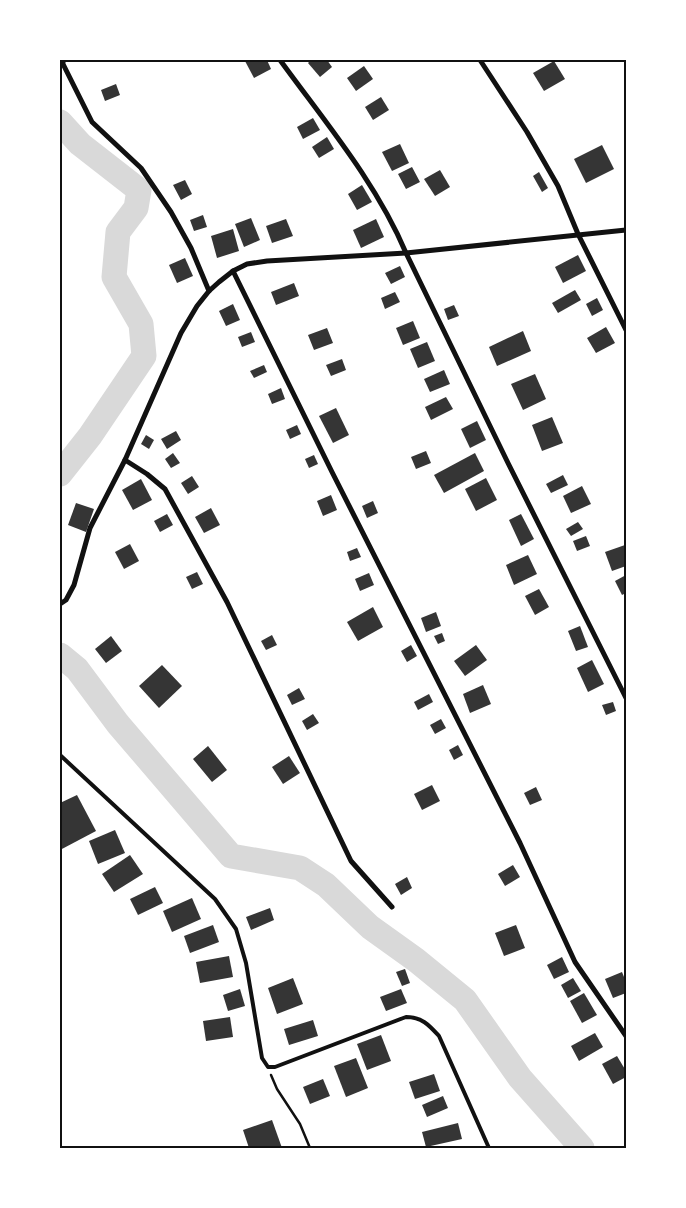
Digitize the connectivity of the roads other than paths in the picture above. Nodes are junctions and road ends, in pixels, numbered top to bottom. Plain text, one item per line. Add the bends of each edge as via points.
1 (63, 60) edge
2 (280, 60) edge
3 (480, 60) edge
4 (626, 230) edge
5 (578, 234) junction
6 (406, 253) junction
7 (234, 271) junction
8 (209, 291) junction
9 (626, 330) edge
10 (125, 460) junction
11 (60, 604) edge
12 (626, 698) edge
13 (60, 755) edge
14 (392, 907) dead end
15 (626, 1036) edge
16 (489, 1148) edge

1 - 8 street via 92,122 141,168 171,212
2 - 6 street via 362,172
3 - 5 street via 558,186
4 - 5 street
5 - 6 street
5 - 9 street
6 - 7 street via 267,261 247,264
6 - 12 street
7 - 8 street
7 - 15 street via 520,843 575,962
8 - 10 street via 181,333
10 - 11 street via 90,528 74,584 66,600
10 - 14 street via 165,489 227,602 351,861
13 - 16 lane via 215,900 236,929 246,963 262,1058 268,1067 406,1016 417,1017 439,1036

